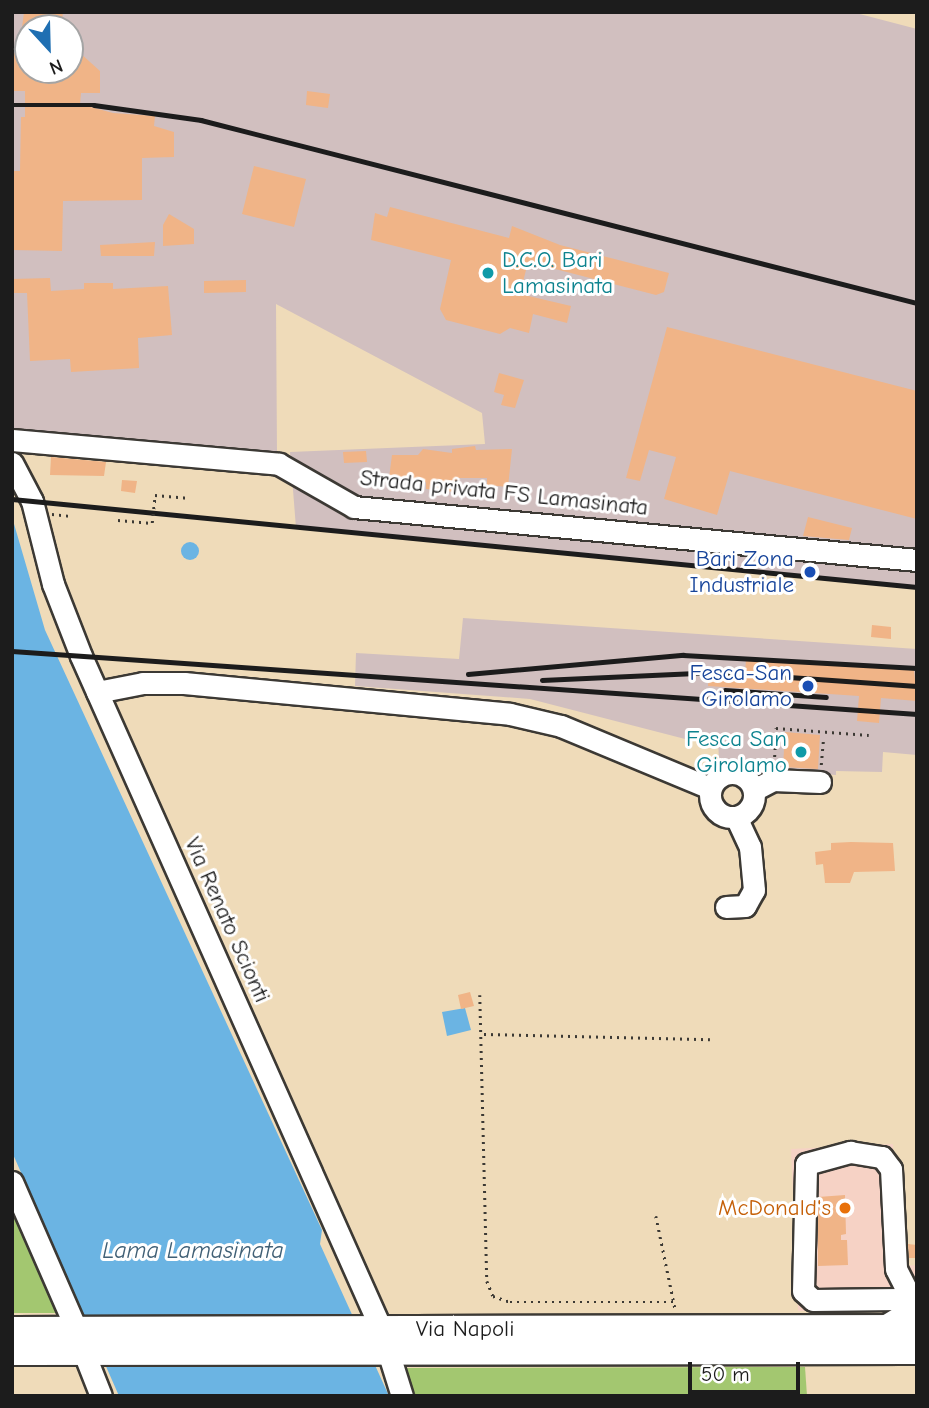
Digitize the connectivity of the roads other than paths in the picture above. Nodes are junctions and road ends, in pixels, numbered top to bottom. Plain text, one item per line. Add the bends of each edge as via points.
1 (12, 440) edge
2 (12, 463) edge
3 (917, 560) edge
4 (97, 692) junction
5 (820, 773) road end
6 (710, 788) junction
7 (754, 790) junction
8 (736, 817) junction
9 (726, 907) dead end
10 (869, 1157) joint
11 (12, 1182) edge
12 (917, 1306) edge
13 (881, 1328) junction
14 (917, 1328) edge
15 (12, 1331) edge
16 (378, 1340) junction
17 (81, 1342) junction
18 (917, 1351) edge
19 (12, 1352) edge
20 (101, 1396) edge
21 (402, 1396) edge

1 - 3 street, Strada privata FS Lamasinata via 279,464 354,507
2 - 4 street, Via Renato Scionti via 32,501 53,584
4 - 6 street via 143,683 184,683 510,713 561,726
4 - 16 street, Via Renato Scionti
5 - 7 street via 773,780
6 - 7 street via 720,776 734,772 747,778
6 - 8 street via 715,810
7 - 8 street via 753,804
8 - 9 street via 750,847 754,890 745,906
10 - 10 street via 882,1157 891,1169 896,1269 908,1293 899,1299 806,1297 801,1266 806,1164 850,1152
11 - 17 street
12 - 13 street
13 - 14 main road, Via Napoli
13 - 16 main road, Via Napoli via 681,1327
15 - 17 main road, Via Napoli
16 - 17 main road, Via Napoli
16 - 18 main road, Via Napoli
16 - 21 street, Via Renato Scionti
17 - 19 main road, Via Napoli
17 - 20 street

